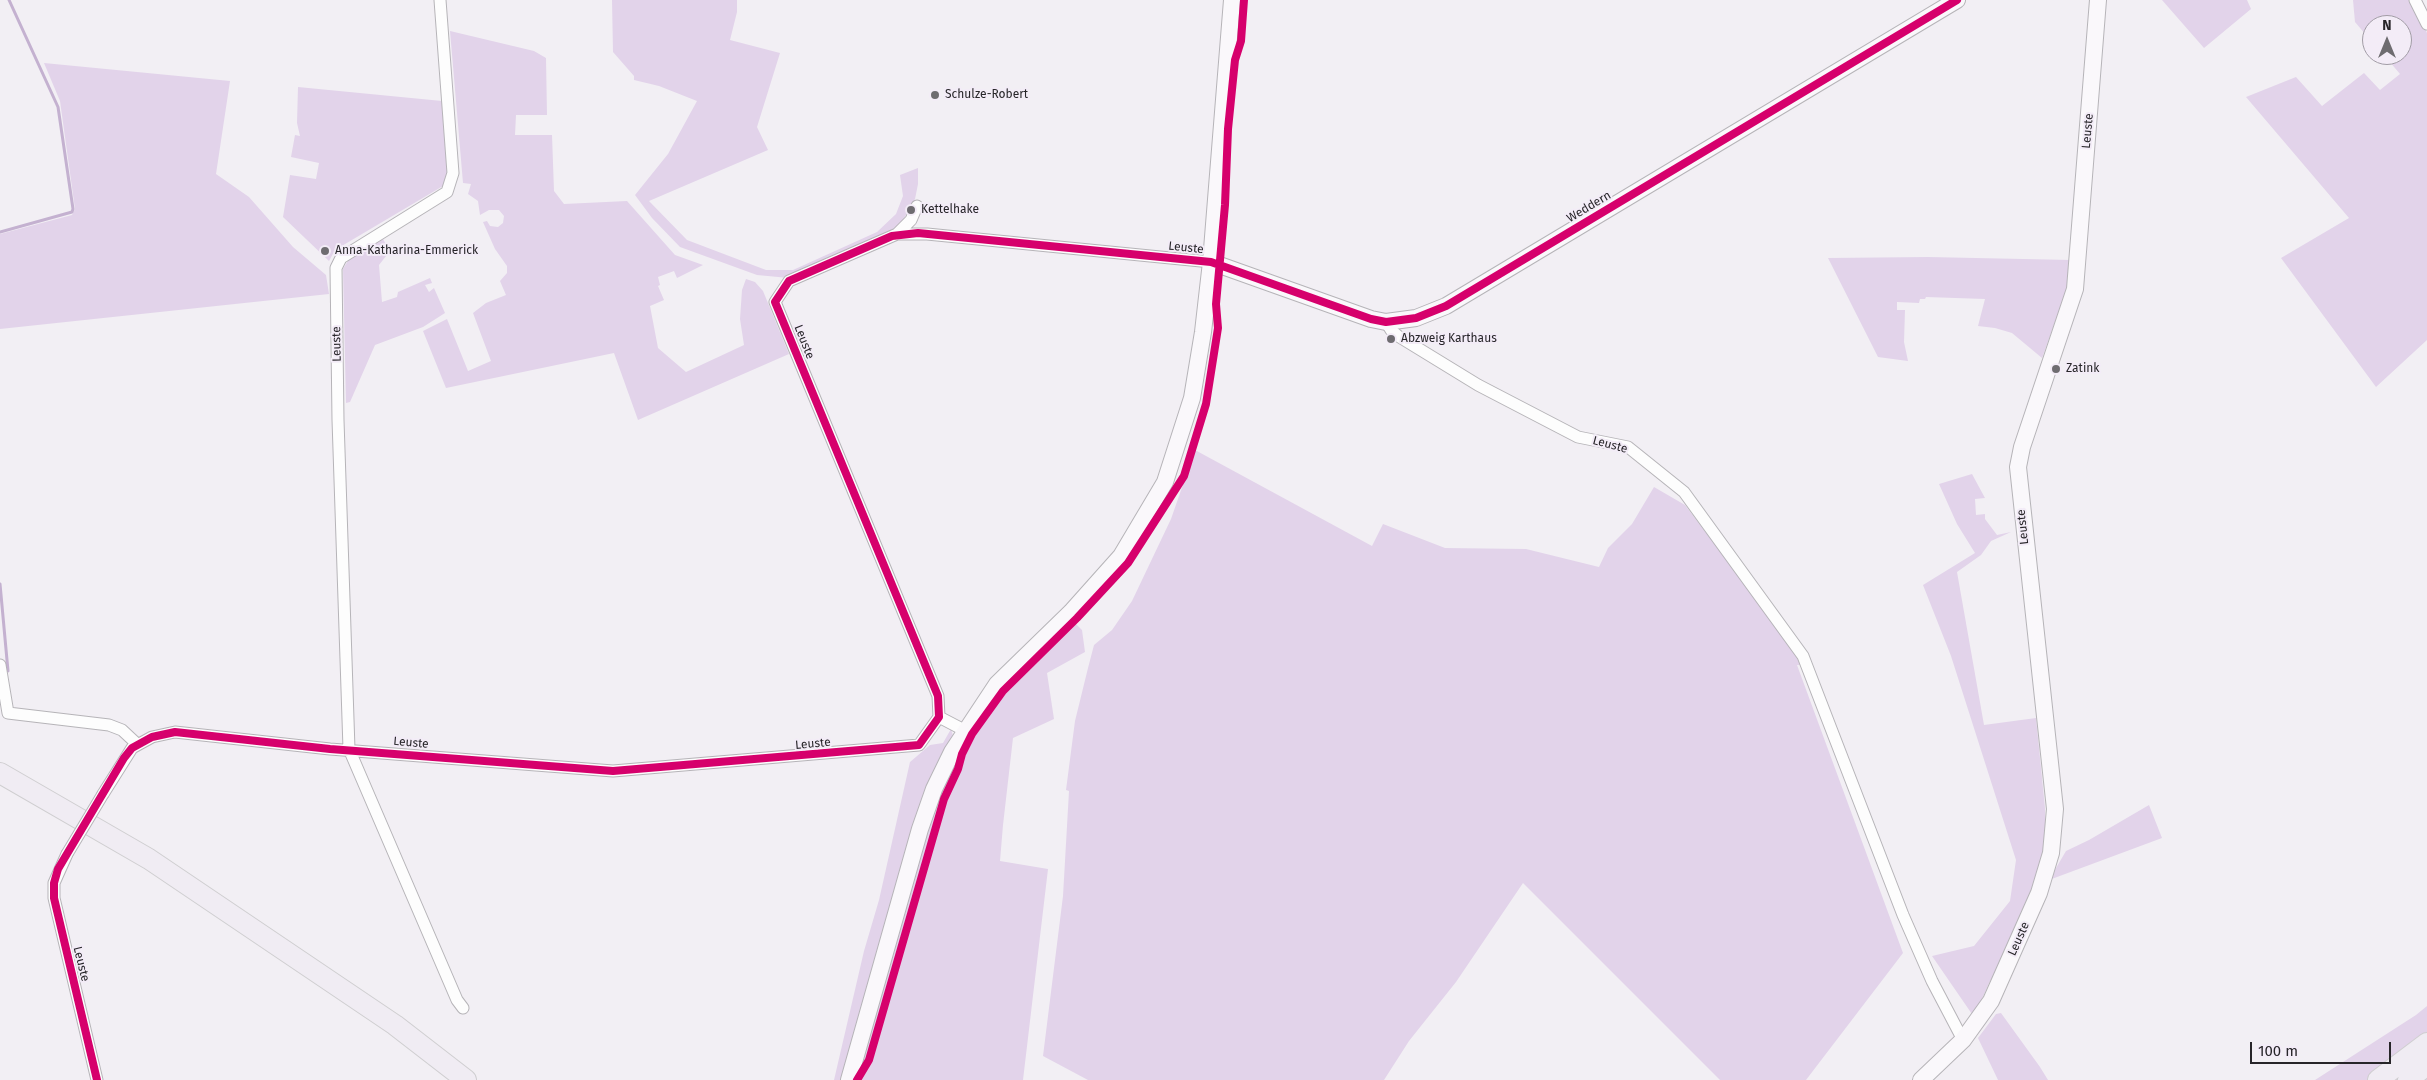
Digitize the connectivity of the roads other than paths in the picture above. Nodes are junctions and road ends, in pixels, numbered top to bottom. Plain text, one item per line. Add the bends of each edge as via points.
1 (440, 0) edge
2 (1232, 0) edge
3 (1956, 0) edge
4 (2098, 0) edge
5 (2415, 0) edge
6 (2427, 24) edge
7 (898, 234) junction
8 (928, 234) junction
9 (1211, 262) junction
10 (1386, 322) junction
11 (0, 665) edge
12 (939, 717) junction
13 (964, 730) junction
14 (137, 744) junction
15 (349, 750) junction
16 (0, 773) edge
17 (462, 1008) dead end
18 (1963, 1040) junction
19 (2427, 1043) edge
20 (2427, 1065) edge
21 (97, 1080) edge
22 (466, 1080) edge
23 (849, 1080) edge
24 (1921, 1080) edge
25 (2378, 1080) edge
26 (2408, 1080) edge

1 - 15 street, Leuste via 453,173 447,192 341,258 336,268
2 - 9 street
3 - 10 street, Weddern via 1446,306 1416,318
4 - 18 street, Leuste via 2075,289 2018,467 2055,809 2051,853 2039,893 1995,992 1983,1015
5 - 6 street
7 - 8 street, Leuste
7 - 8 street, Leuste via 916,209 918,221
7 - 12 street, Leuste via 789,281 775,302 938,696
8 - 9 street, Leuste
9 - 10 street, Weddern
9 - 13 street via 1192,398 1166,482 1121,556 1071,612 997,684
10 - 18 street, Leuste via 1398,336 1478,385 1578,437 1628,447 1684,492 1803,656 1903,916
11 - 14 street via 8,713 109,725 122,730
12 - 13 street
12 - 15 street, Leuste via 919,745 912,747 648,770 613,771
13 - 23 street via 934,789
14 - 15 street, Leuste via 175,732
14 - 21 street, Leuste, bridge via 124,758 67,854 54,883 54,898
15 - 17 street, Leuste
16 - 22 highway via 149,859 395,1025
18 - 24 street, Leuste
19 - 25 highway
20 - 26 highway

